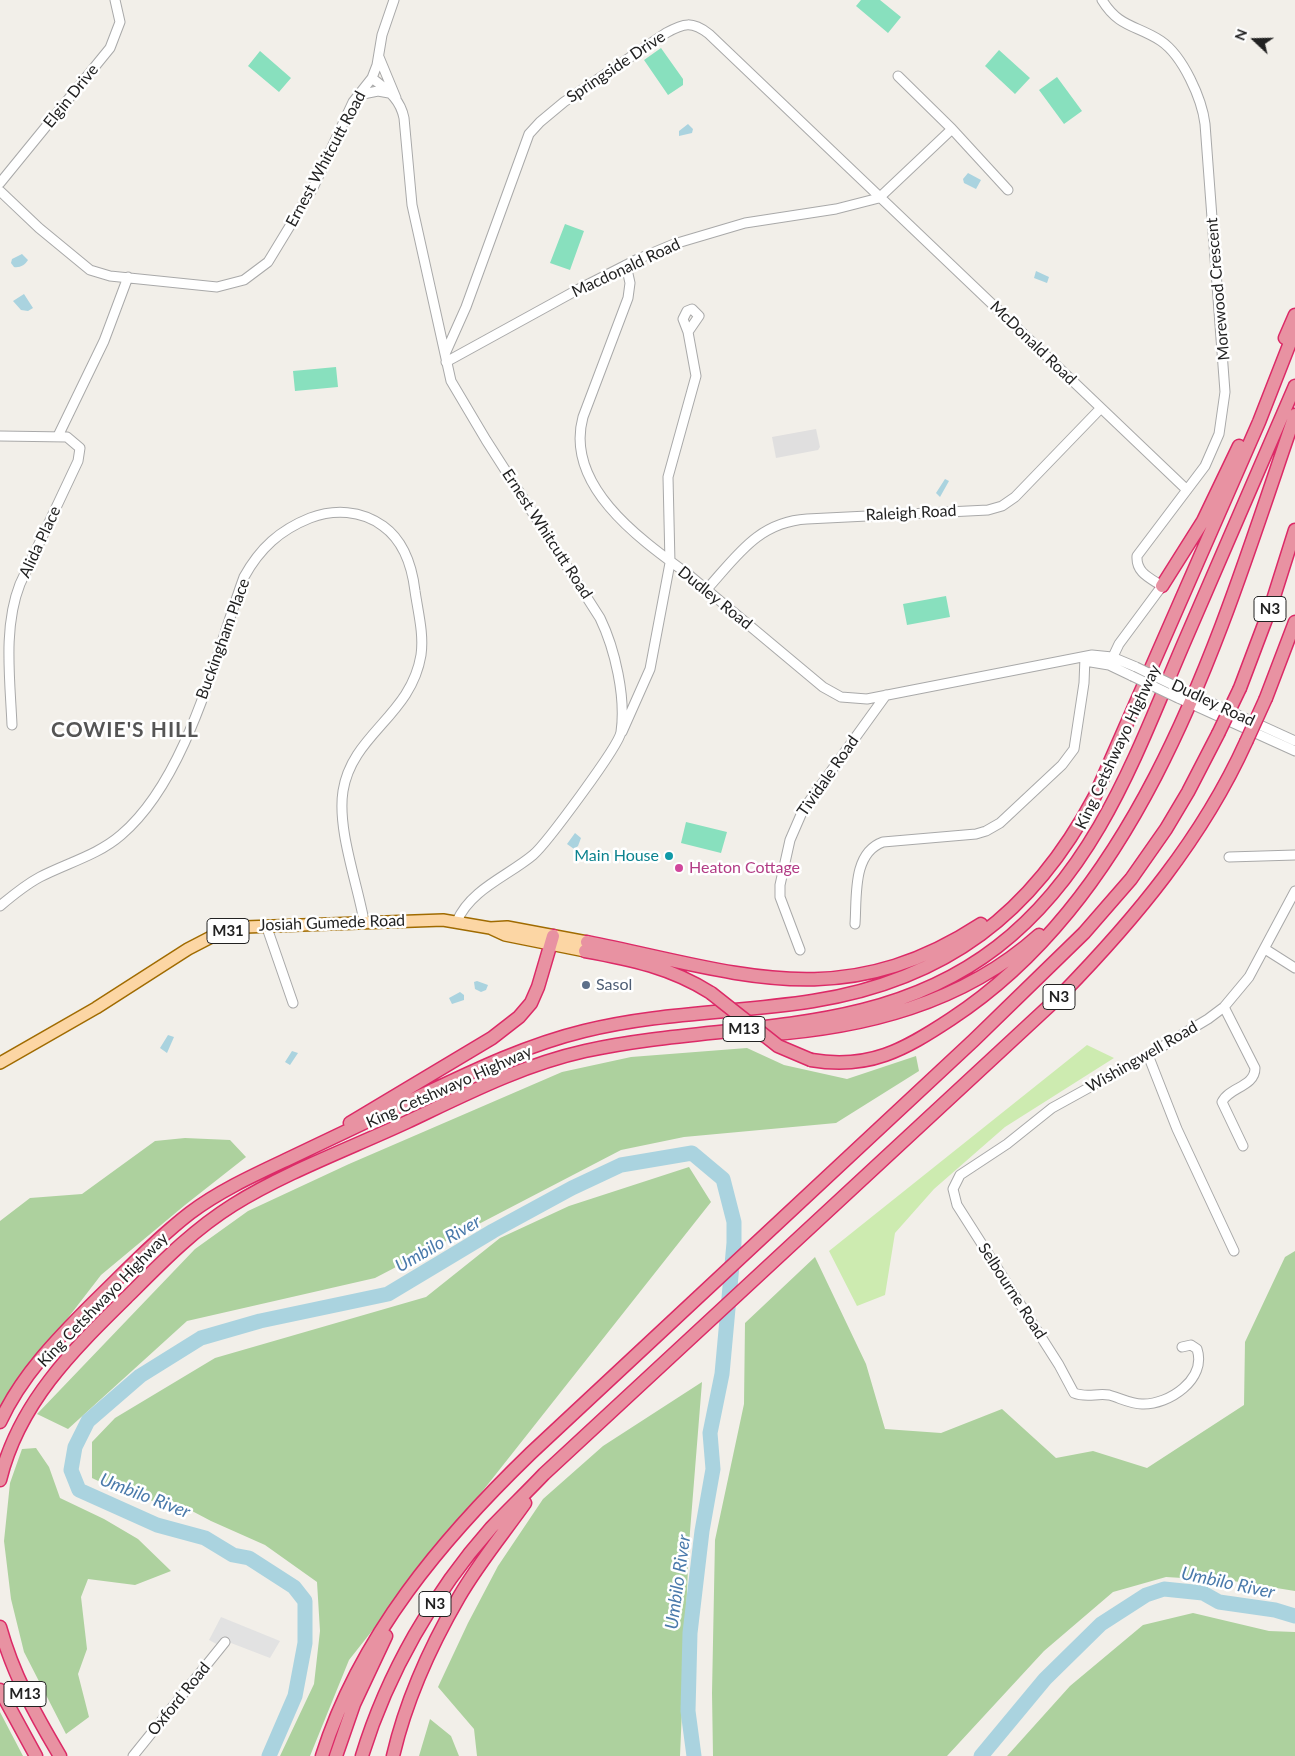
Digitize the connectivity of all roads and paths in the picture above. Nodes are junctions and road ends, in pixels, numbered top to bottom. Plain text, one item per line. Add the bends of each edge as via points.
1 (115, 0) edge
2 (394, 0) edge
3 (1102, 0) edge
4 (379, 57) junction
5 (898, 76) dead end
6 (372, 78) junction
7 (357, 95) junction
8 (394, 96) junction
9 (952, 129) junction
10 (0, 183) edge
11 (1008, 190) dead end
12 (0, 191) edge
13 (879, 198) junction
14 (626, 265) junction
15 (128, 277) junction
16 (1295, 315) edge
17 (1295, 330) edge
18 (688, 332) dead end
19 (446, 358) junction
20 (1295, 386) edge
21 (1101, 408) junction
22 (1295, 415) edge
23 (0, 436) edge
24 (58, 436) junction
25 (1187, 490) junction
26 (1295, 530) edge
27 (670, 563) junction
28 (1162, 586) junction
29 (707, 589) junction
30 (1295, 622) edge
31 (1085, 659) junction
32 (1110, 661) junction
33 (1180, 693) junction
34 (886, 695) junction
35 (1193, 699) junction
36 (12, 725) dead end
37 (621, 734) junction
38 (1295, 741) edge
39 (1295, 751) edge
40 (1079, 825) junction
41 (1295, 855) edge
42 (1229, 857) dead end
43 (1088, 885) junction
44 (1295, 891) edge
45 (0, 906) edge
46 (364, 921) junction
47 (457, 921) junction
48 (855, 924) dead end
49 (266, 925) junction
50 (552, 940) junction
51 (586, 946) junction
52 (800, 950) dead end
53 (1265, 950) junction
54 (1295, 968) edge
55 (293, 1003) dead end
56 (1224, 1007) junction
57 (643, 1041) junction
58 (1148, 1055) junction
59 (0, 1063) edge
60 (322, 1143) junction
61 (1243, 1146) dead end
62 (953, 1189) joint
63 (1234, 1250) dead end
64 (1182, 1347) dead end
65 (0, 1422) edge
66 (544, 1474) junction
67 (0, 1480) edge
68 (427, 1568) junction
69 (0, 1627) edge
70 (225, 1642) dead end
71 (0, 1690) edge
72 (36, 1756) edge
73 (60, 1756) edge
74 (133, 1756) edge
75 (322, 1756) edge
76 (336, 1756) edge
77 (362, 1756) edge
78 (393, 1756) edge

1 - 10 street, Elgin Drive via 120,22 110,48
2 - 4 street via 382,35
3 - 25 street, Morewood Crescent via 1118,20 1169,48 1197,92 1204,112 1225,392 1222,420 1214,446 1205,466
4 - 6 street
4 - 8 street, Ernest Whitcutt Road via 392,83
5 - 9 street
6 - 7 street, Ernest Whitcutt Road
6 - 8 street, Ernest Whitcutt Road
7 - 8 street via 378,91
7 - 15 street, Ernest Whitcutt Road via 300,210 268,262 252,276 217,287
8 - 19 street, Ernest Whitcutt Road via 401,104 404,118 412,206
9 - 11 street
9 - 13 street
12 - 15 street, Ernest Whitcutt Road via 81,264 99,274
13 - 14 street, Macdonald Road via 836,209 737,225 674,244
13 - 19 street, Springside Drive via 709,34 695,25 681,25 564,102 529,134
13 - 21 street, McDonald Road
14 - 19 street, Macdonald Road
14 - 27 street, Dudley Road via 630,283 628,298 583,416 579,442 596,489 606,505
15 - 24 street via 104,341
16 - 28 highway via 1218,490
17 - 40 highway, King Cetshwayo Highway / M13 via 1247,450 1108,768
18 - 27 street via 696,376 668,477
19 - 37 street, Ernest Whitcutt Road via 456,391 606,631 619,678
20 - 57 highway, King Cetshwayo Highway / M13 via 1116,796 1079,862 1033,914 998,946 956,974 889,1004 827,1019
21 - 25 street, McDonald Road
21 - 29 street, Raleigh Road via 1015,497 1002,506 988,510 784,522 757,536
22 - 35 highway
23 - 24 street, Alida Place
24 - 36 street, Alida Place via 78,444 80,454 14,603 10,639
25 - 28 street, Morewood Crescent via 1137,556 1141,572
26 - 68 highway, N3, bridge via 1271,606 1240,688 1218,734 1166,829 1108,907 1054,963 490,1493
27 - 29 street, Dudley Road
27 - 37 street via 650,669
28 - 32 street
29 - 34 street, Dudley Road via 833,694 856,700
30 - 66 highway, N3, bridge via 1266,698 1221,792 1185,851 1127,924 1054,1002
31 - 32 street, Dudley Road
31 - 34 street, Dudley Road
31 - 48 street via 1077,743 1066,761 1000,823 986,831 883,842 871,848 863,859 860,873
32 - 33 street, Dudley Road, bridge via 1132,676
32 - 33 street, Dudley Road, bridge via 1136,667
33 - 35 street, Dudley Road
34 - 52 street, Tividale Road via 803,810 790,840 780,897
35 - 38 street, Dudley Road
35 - 39 street, Dudley Road
35 - 43 highway via 1133,817
37 - 47 street via 548,839 532,856 473,898
40 - 51 highway via 1021,892 984,922 934,951 887,969 826,980 753,977
40 - 60 highway, King Cetshwayo Highway / M13 via 1038,883 999,920 942,960 900,978 832,998 631,1020 556,1038 488,1064
41 - 42 street
43 - 51 highway, bridge via 1073,908 1030,955 963,1012 928,1035 893,1053 870,1060 834,1064 811,1060 778,1046 711,993 675,973
43 - 57 highway via 1043,931 1008,960 959,990 925,1005 826,1029
44 - 53 street, Wishingwell Road
45 - 46 street, Buckingham Place via 40,876 97,851 132,824 181,751 244,577 260,552 279,534 298,523 326,513 349,513 367,517 384,527 406,554 412,573 422,645 410,688 400,706 356,755 343,790 343,824
46 - 47 main road, Josiah Gumede Road / M31
46 - 49 main road, Josiah Gumede Road / M31
47 - 50 main road, Josiah Gumede Road / M31 via 490,928 505,935
49 - 55 street
49 - 59 main road, Josiah Gumede Road / M31 via 217,934
50 - 51 main road, Josiah Gumede Road / M31
50 - 60 highway via 535,995 506,1029 355,1119
53 - 54 street
53 - 56 street, Wishingwell Road via 1242,988
56 - 58 street, Wishingwell Road
56 - 61 street via 1255,1068 1250,1080 1222,1102
57 - 67 highway, King Cetshwayo Highway / M13 via 580,1052 508,1076 276,1183 214,1217 171,1252 57,1368 24,1418
58 - 62 street, Wishingwell Road via 1052,1108 1007,1144 960,1175
58 - 63 street via 1177,1129
60 - 65 highway, King Cetshwayo Highway / M13 via 214,1197 160,1238 63,1332 20,1386
62 - 64 street, Selbourne Road via 957,1205 1060,1365 1074,1394 1108,1396 1143,1404 1166,1400 1186,1386 1198,1367 1197,1349
66 - 77 highway, N3 via 490,1529 426,1618 385,1694
66 - 78 highway via 460,1596 441,1630 422,1669
68 - 75 highway via 389,1617 368,1651 343,1701
68 - 76 highway, N3 via 379,1650 354,1704
69 - 73 highway, M13 via 16,1677
70 - 74 street, Oxford Road
71 - 72 highway, M13

